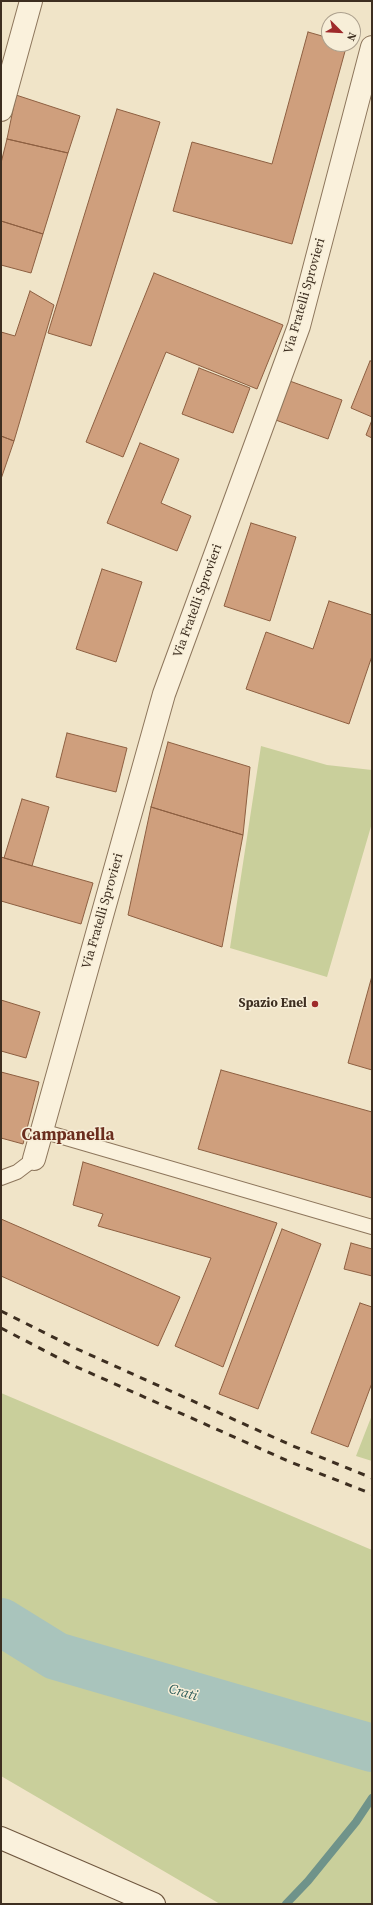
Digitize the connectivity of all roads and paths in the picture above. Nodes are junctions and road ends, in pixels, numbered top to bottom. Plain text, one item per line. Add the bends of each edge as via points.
1 (31, 1) edge
2 (372, 47) edge
3 (1, 110) edge
4 (42, 1131) junction
5 (34, 1159) joint
6 (1, 1178) edge
7 (372, 1227) edge
8 (1, 1838) edge
9 (154, 1904) edge

1 - 3 street
2 - 4 street, Via Fratelli Sprovieri via 299,326 164,694
4 - 5 street, Via Fratelli Sprovieri
4 - 7 lane
5 - 6 lane via 17,1172
8 - 9 street

